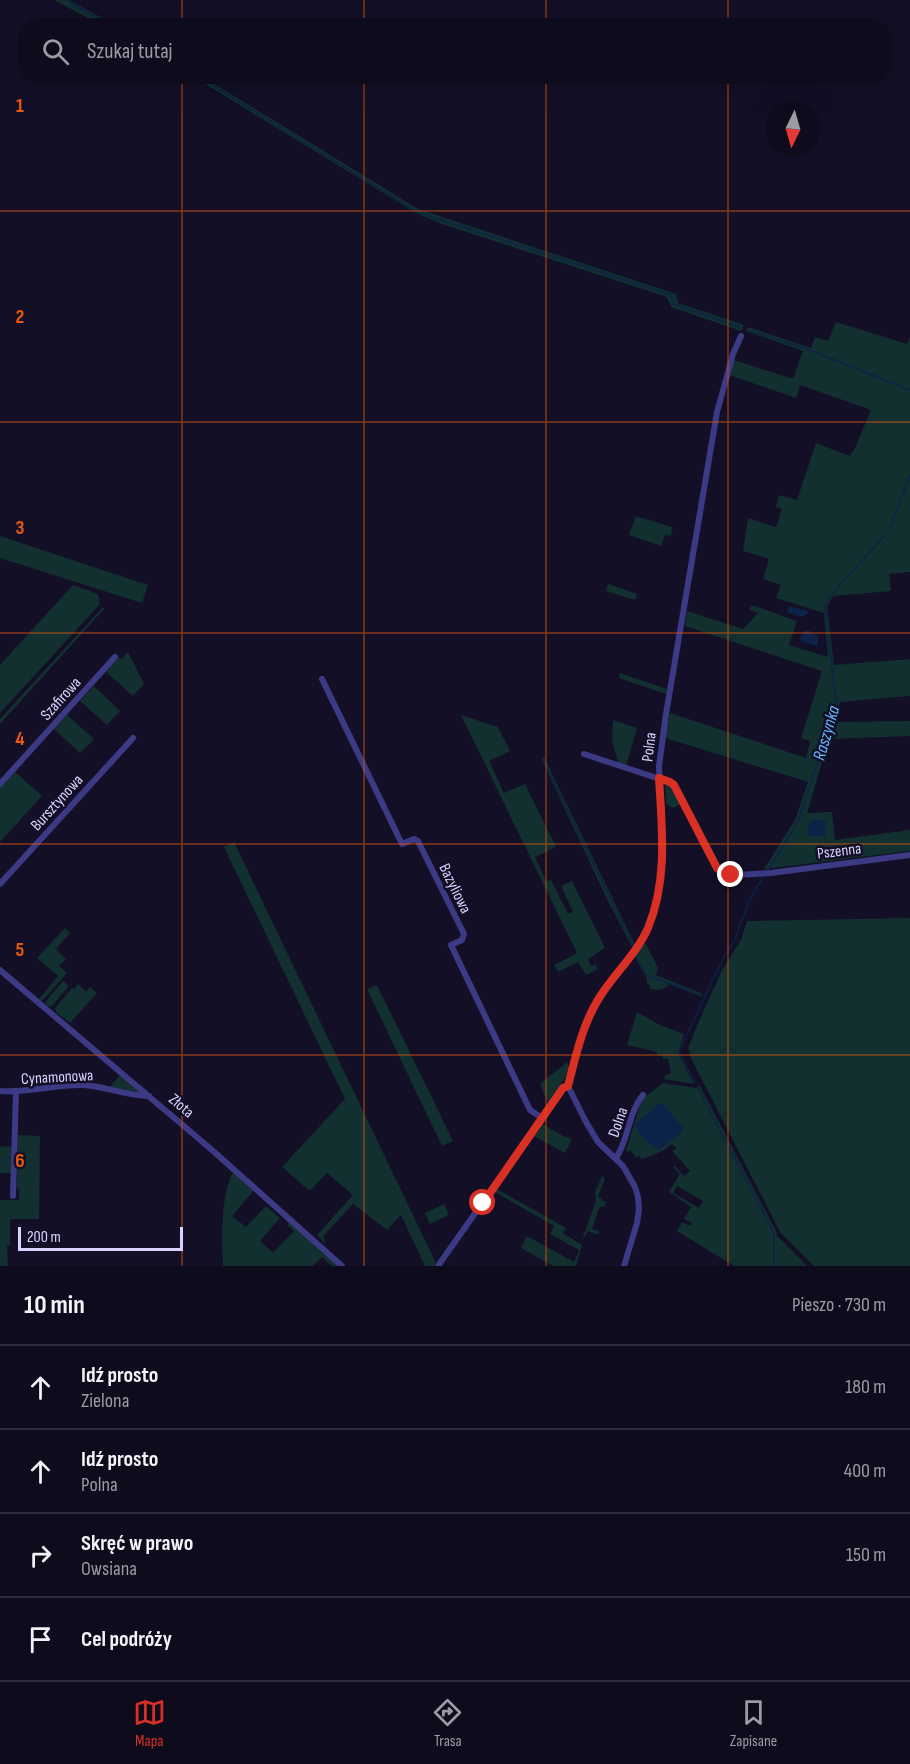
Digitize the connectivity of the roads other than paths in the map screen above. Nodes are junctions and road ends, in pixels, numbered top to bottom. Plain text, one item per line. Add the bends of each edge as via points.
1 (741, 336) dead end
2 (116, 657) dead end
3 (322, 679) dead end
4 (133, 738) dead end
5 (584, 754) dead end
6 (659, 778) junction
7 (0, 784) edge
8 (910, 855) edge
9 (0, 884) edge
10 (0, 970) edge
11 (568, 1086) junction
12 (0, 1091) edge
13 (16, 1092) junction
14 (643, 1095) dead end
15 (150, 1096) junction
16 (542, 1118) junction
17 (616, 1158) junction
18 (13, 1196) dead end
19 (342, 1266) edge
20 (438, 1266) edge
21 (624, 1266) edge

1 - 6 street, Polna via 717,412 666,714
2 - 7 street, Szafirowa
3 - 16 street, Bazyliowa via 402,844 418,841 464,934 462,940 450,945 530,1110
4 - 9 street, Bursztynowa
5 - 6 street
6 - 8 street, Pszenna via 674,785 725,874 771,873
6 - 11 street, Polna via 662,854 653,913 636,950 595,1005 576,1051
10 - 15 street, Złota
11 - 16 street
11 - 17 street via 598,1142
12 - 13 street, Cynamonowa
13 - 15 street, Cynamonowa via 79,1085
13 - 18 street
14 - 17 street, Dolna
15 - 19 street, Złota
16 - 20 street
17 - 21 street via 635,1187 639,1204

